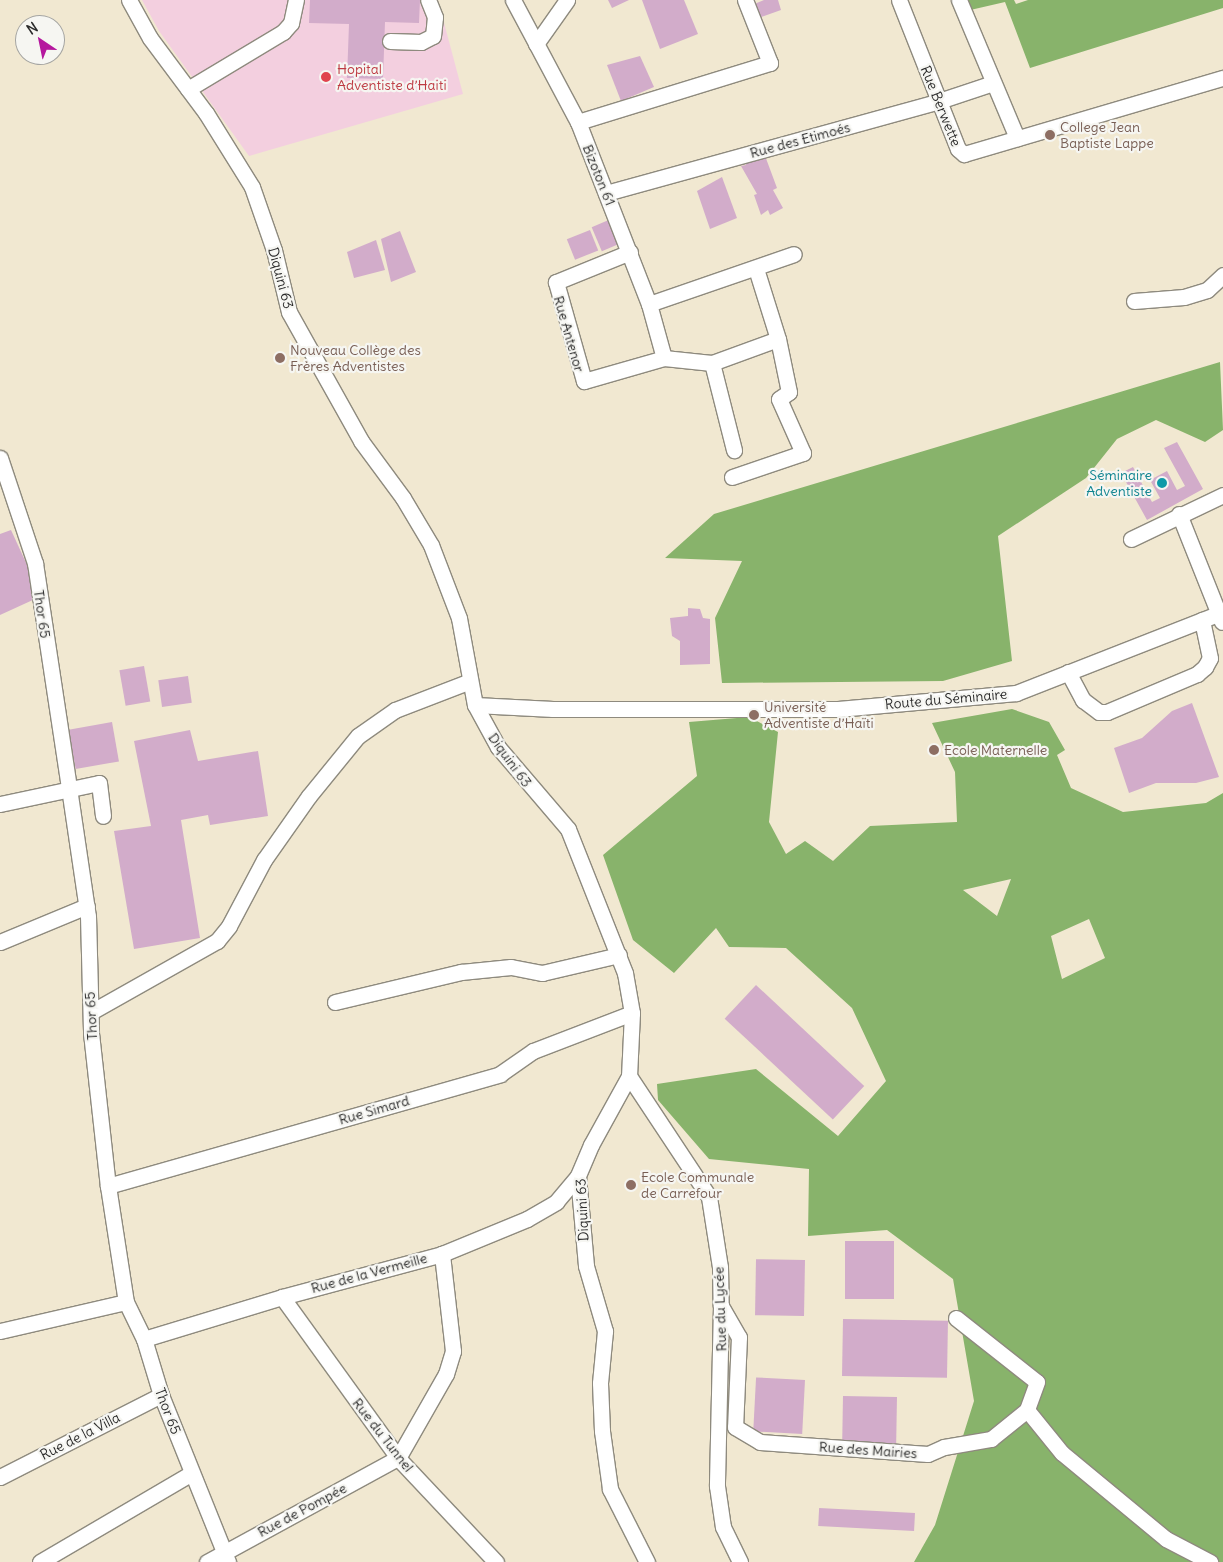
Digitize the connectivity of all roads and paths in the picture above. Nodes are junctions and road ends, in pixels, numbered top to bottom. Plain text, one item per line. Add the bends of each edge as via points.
1 (129, 0) edge
2 (296, 0) edge
3 (428, 0) edge
4 (513, 0) edge
5 (567, 0) edge
6 (745, 0) edge
7 (898, 0) edge
8 (959, 0) edge
9 (390, 40) dead end
10 (536, 44) junction
11 (1223, 78) edge
12 (993, 83) junction
13 (188, 89) junction
14 (939, 101) junction
15 (578, 122) junction
16 (1017, 138) junction
17 (606, 193) junction
18 (630, 252) junction
19 (794, 254) dead end
20 (756, 269) junction
21 (1223, 275) edge
22 (1134, 301) dead end
23 (649, 304) junction
24 (778, 339) junction
25 (664, 358) junction
26 (712, 362) junction
27 (734, 450) dead end
28 (0, 458) edge
29 (3, 475) edge
30 (732, 477) dead end
31 (1223, 495) edge
32 (1179, 514) junction
33 (1131, 539) dead end
34 (1222, 616) edge
35 (1202, 620) junction
36 (1068, 672) junction
37 (470, 681) junction
38 (475, 705) junction
39 (69, 788) junction
40 (0, 804) edge
41 (103, 816) dead end
42 (87, 906) junction
43 (0, 942) edge
44 (618, 955) junction
45 (335, 1002) dead end
46 (90, 1012) junction
47 (632, 1013) junction
48 (628, 1076) junction
49 (578, 1176) junction
50 (108, 1186) junction
51 (442, 1254) junction
52 (282, 1297) junction
53 (126, 1302) junction
54 (722, 1306) junction
55 (956, 1318) dead end
56 (0, 1331) edge
57 (144, 1339) junction
58 (161, 1395) junction
59 (1027, 1410) junction
60 (398, 1458) junction
61 (192, 1474) junction
62 (0, 1477) edge
63 (226, 1557) edge
64 (40, 1562) edge
65 (207, 1562) edge
66 (496, 1562) edge
67 (647, 1562) edge
68 (740, 1562) edge
69 (1210, 1562) edge

1 - 13 street, Diquini 63 via 150,38
2 - 13 street via 291,23 283,32
3 - 9 street via 435,17 433,36 420,42
4 - 10 street, Bizoton 61
5 - 10 street
6 - 15 street via 770,63
7 - 14 street, Rue Berwette
8 - 12 street
10 - 15 street, Bizoton 61
11 - 16 street, Rue Berwette
12 - 14 street, Rue des Etimoés
12 - 16 street
13 - 37 street, Diquini 63 via 252,187 274,250 289,312 320,372 361,441 403,498 431,545 459,618
14 - 16 street, Rue Berwette via 960,152
14 - 17 street, Rue des Etimoés
15 - 17 street, Bizoton 61
17 - 18 street, Bizoton 61
18 - 23 street, Bizoton 61
18 - 25 street, Rue Antenor via 556,282 581,378 588,381
19 - 20 street
20 - 23 street
20 - 24 street
21 - 22 street via 1207,290 1184,297
23 - 25 street, Bizoton 61
24 - 26 street
24 - 30 street via 789,392 779,399 803,454
25 - 26 street
26 - 27 street
28 - 29 street, Thor 65
29 - 39 street, Thor 65 via 35,563
31 - 32 street
32 - 33 street
32 - 34 street
34 - 35 street, Route du Séminaire
35 - 36 street, Route du Séminaire
35 - 36 street via 1210,658 1205,667 1197,674 1107,712 1098,712 1083,700
36 - 38 street, Route du Séminaire via 1016,693 838,709 553,709
37 - 38 street, Diquini 63
37 - 46 street via 395,710 358,736 309,796 264,860 229,926 217,941
38 - 44 street, Diquini 63 via 498,748 568,828
39 - 40 street
39 - 41 street via 99,782
39 - 42 street, Thor 65
42 - 43 street
42 - 46 street, Thor 65
44 - 45 street via 542,973 511,967 461,972
44 - 47 street, Diquini 63
46 - 50 street, Thor 65
47 - 48 street, Diquini 63
47 - 50 street, Rue Simard via 533,1051 500,1074
48 - 49 street, Diquini 63 via 590,1145
48 - 54 street, Rue du Lycée via 708,1197 720,1267
49 - 51 street, Rue de la Vermeille via 556,1202 528,1219
49 - 67 street, Diquini 63 via 586,1266 605,1331 600,1383 602,1431 610,1489
50 - 53 street, Thor 65
51 - 52 street, Rue de la Vermeille
51 - 60 street via 452,1351 446,1374
52 - 57 street, Rue de la Vermeille
52 - 60 street, Rue du Tunnel
53 - 56 street
53 - 57 street, Thor 65
54 - 59 street, Rue des Mairies via 739,1337 735,1427 760,1442 928,1454 944,1447 991,1439
54 - 68 street, Rue du Lycée via 717,1486 723,1527
55 - 59 street via 1037,1382
57 - 58 street, Thor 65
58 - 61 street, Thor 65
58 - 62 street, Rue de la Villa
59 - 69 street via 1062,1453 1166,1539
60 - 63 street, Rue de Pompée
60 - 66 street, Rue du Tunnel
61 - 63 street, Thor 65
61 - 64 street
63 - 65 street, Rue de Pompée

